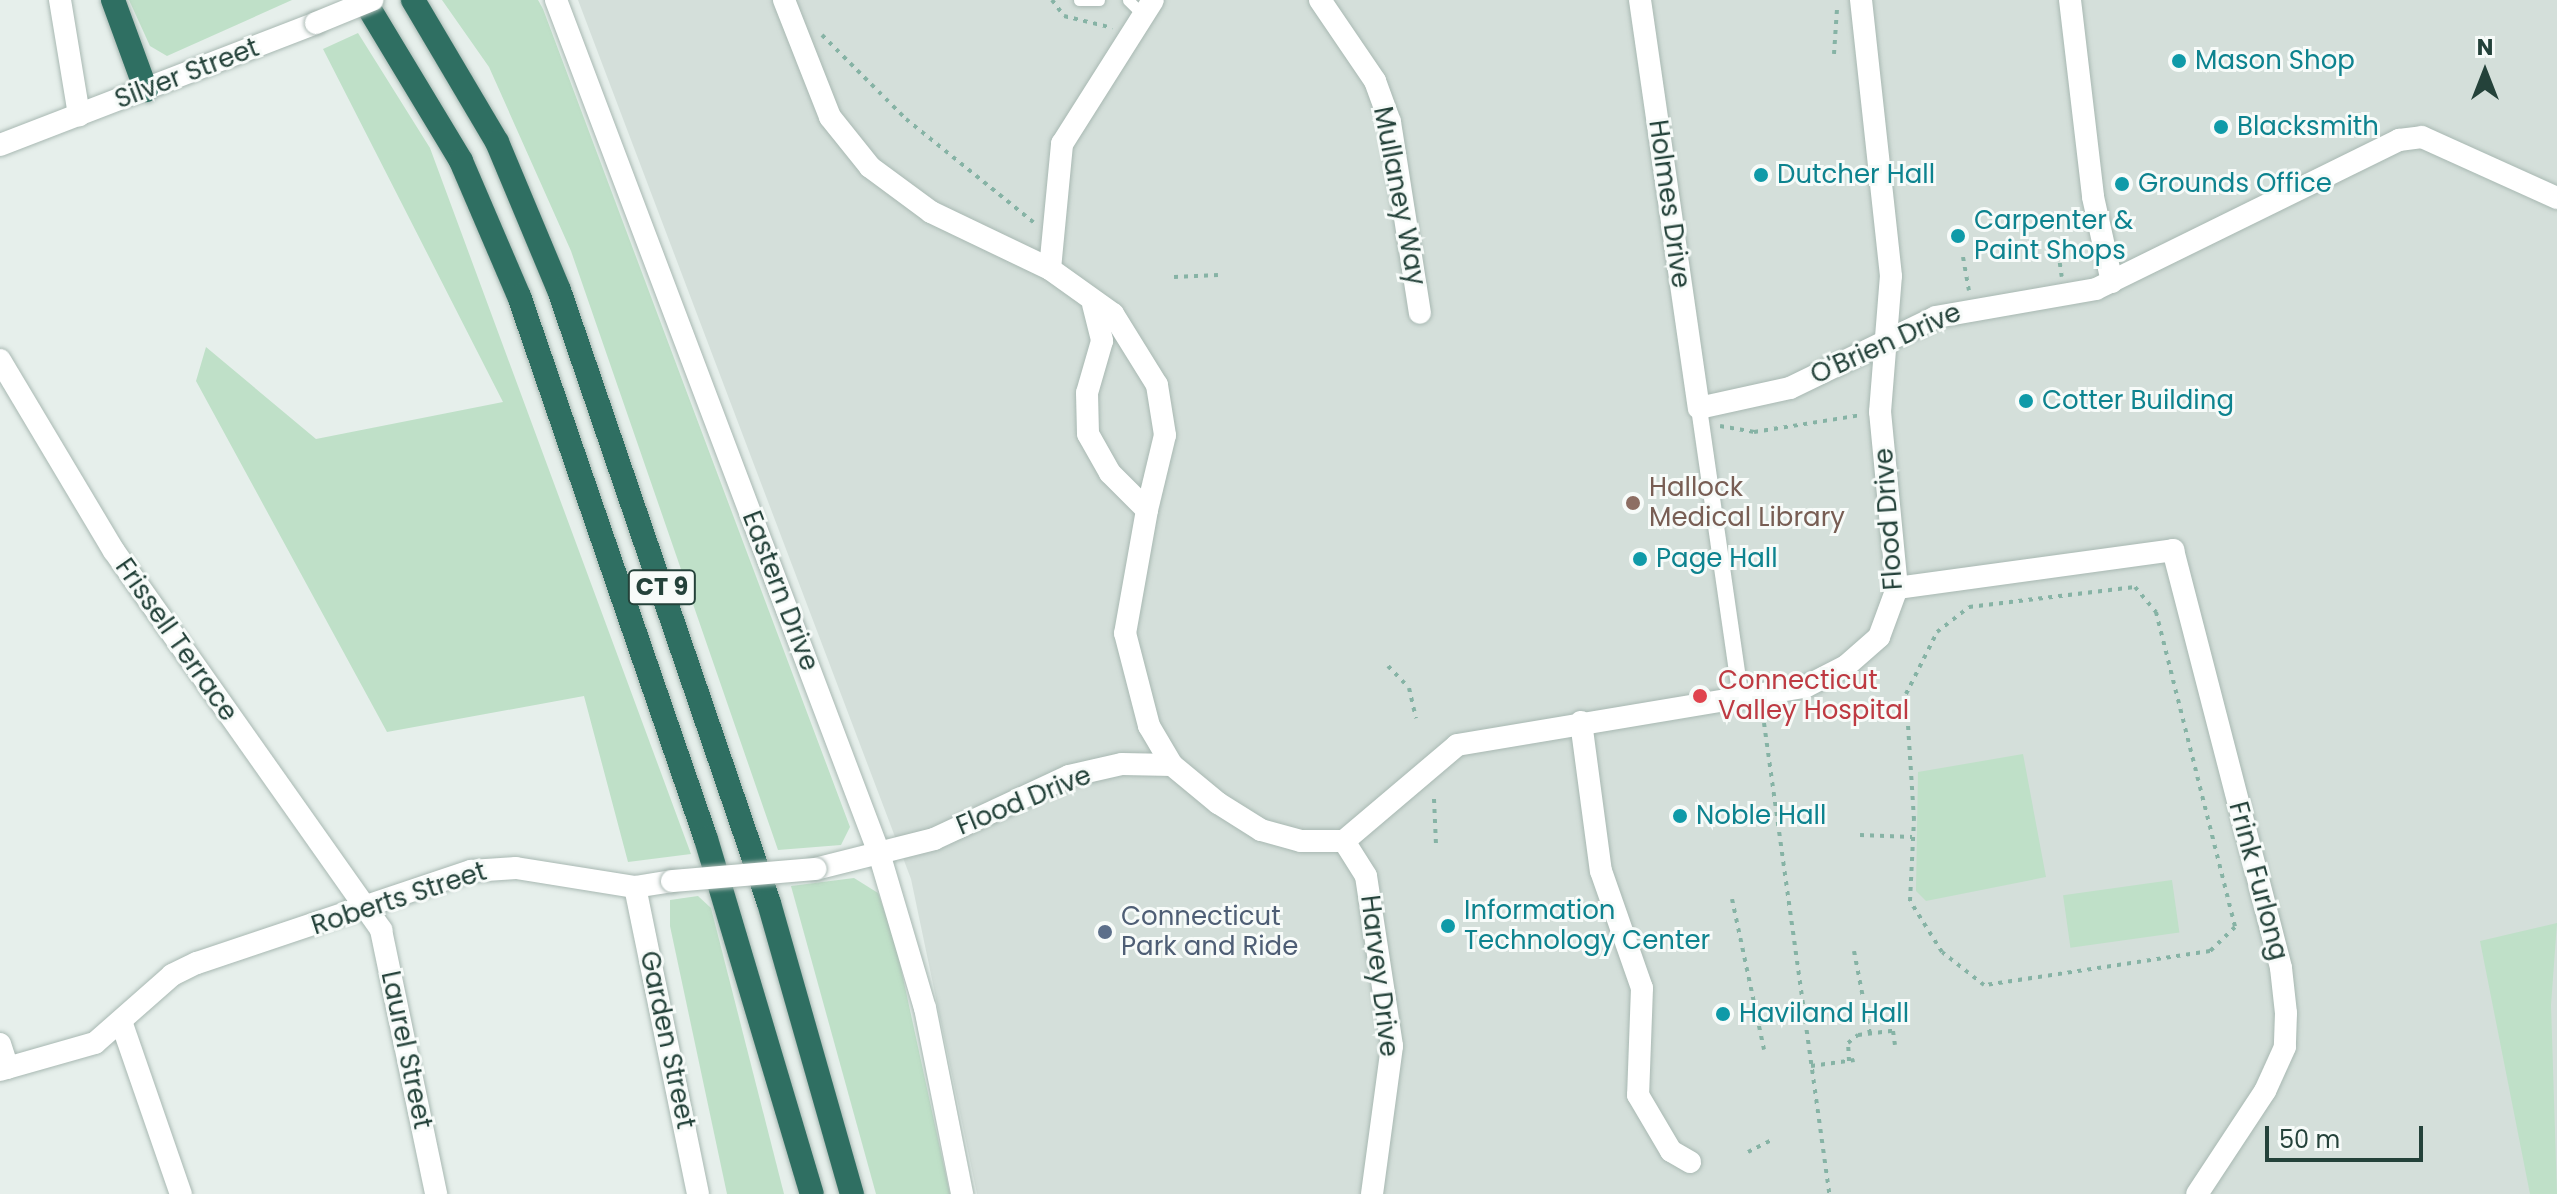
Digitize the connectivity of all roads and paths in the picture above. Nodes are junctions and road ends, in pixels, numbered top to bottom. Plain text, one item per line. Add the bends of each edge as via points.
1 (60, 0) edge
2 (113, 0) edge
3 (364, 0) edge
4 (372, 0) edge
5 (413, 0) edge
6 (556, 0) edge
7 (784, 0) edge
8 (1079, 0) edge
9 (1099, 0) edge
10 (1320, 0) edge
11 (1640, 0) edge
12 (1861, 0) edge
13 (2070, 0) edge
14 (1140, 4) edge
15 (1837, 9) dead end
16 (819, 32) dead end
17 (1834, 54) dead end
18 (146, 90) junction
19 (79, 115) junction
20 (0, 145) edge
21 (2557, 198) edge
22 (1035, 223) dead end
23 (2057, 243) dead end
24 (1963, 257) dead end
25 (1050, 269) junction
26 (1218, 275) dead end
27 (1174, 277) dead end
28 (2112, 282) junction
29 (2064, 293) junction
30 (1093, 304) junction
31 (1972, 306) junction
32 (1420, 313) dead end
33 (1890, 338) junction
34 (0, 360) edge
35 (1700, 416) junction
36 (1842, 418) dead end
37 (1147, 510) junction
38 (1897, 588) junction
39 (1388, 666) dead end
40 (1741, 701) junction
41 (1416, 718) dead end
42 (1581, 722) junction
43 (1764, 723) dead end
44 (1172, 765) junction
45 (1434, 799) dead end
46 (1860, 835) dead end
47 (1912, 837) junction
48 (1344, 841) junction
49 (1436, 844) dead end
50 (879, 853) junction
51 (635, 887) junction
52 (1732, 899) dead end
53 (368, 908) junction
54 (1854, 951) dead end
55 (122, 1024) junction
56 (1870, 1034) junction
57 (0, 1044) edge
58 (1895, 1045) dead end
59 (1764, 1050) dead end
60 (1811, 1066) junction
61 (4, 1069) edge
62 (1772, 1140) dead end
63 (1748, 1152) dead end
64 (1690, 1162) dead end
65 (181, 1194) edge
66 (436, 1194) edge
67 (698, 1194) edge
68 (812, 1194) edge
69 (852, 1194) edge
70 (962, 1194) edge
71 (1372, 1194) edge
72 (1829, 1194) edge
73 (2197, 1194) edge

1 - 19 street
2 - 18 highway
3 - 68 highway, CT 9 via 461,161 519,296 706,839
4 - 18 street, Silver Street, bridge
5 - 69 highway, CT 9 via 497,142 559,290 757,865
6 - 50 street, Eastern Drive
7 - 25 street via 830,117 870,167 931,212
8 - 9 lane
10 - 32 street, Mullaney Way via 1375,81 1390,122
11 - 35 street, Holmes Drive
12 - 33 street, Flood Drive via 1891,276
13 - 28 street via 2093,197
14 - 25 street via 1062,144 1052,189
15 - 17 path
16 - 22 path via 906,119
18 - 19 street, Silver Street
19 - 20 street, Silver Street
21 - 28 street, O'Brien Drive via 2422,137 2399,140
23 - 29 path
24 - 31 path
25 - 30 street
26 - 27 path
28 - 29 street, O'Brien Drive
29 - 31 street, O'Brien Drive
30 - 37 street via 1102,341 1087,393 1088,434 1110,473
30 - 37 street via 1128,333 1160,396 1165,435
31 - 33 street, O'Brien Drive
33 - 35 street, O'Brien Drive via 1790,388
33 - 38 street, Flood Drive via 1880,412
34 - 53 street, Frissell Terrace via 114,551
35 - 36 path via 1754,432
35 - 40 street
37 - 44 street via 1125,633 1132,680
38 - 40 street, Flood Drive via 1879,637 1846,666 1805,687
38 - 73 street, Frink Furlong via 2173,550 2281,968 2286,1013 2285,1047 2265,1091
39 - 41 path via 1409,688
40 - 42 street, Flood Drive
42 - 48 street, Flood Drive via 1457,745
42 - 64 street via 1601,871 1642,988 1638,1095 1671,1151
43 - 60 path
44 - 48 street via 1261,830
44 - 50 street, Flood Drive via 1122,764 1069,776 934,839
45 - 49 path
46 - 47 path
47 - 47 path via 1910,901 1942,952 1984,985 2210,951 2227,941 2235,909 2149,596 2135,587 1980,605 1937,632 1903,709
48 - 71 street, Harvey Drive via 1366,876 1392,1046
50 - 51 street, Roberts Street, bridge via 815,869
50 - 70 street, Eastern Drive via 925,1008
51 - 53 street, Roberts Street via 495,867
51 - 67 street, Garden Street
52 - 59 path
53 - 55 street, Roberts Street via 172,975
53 - 66 street, Laurel Street via 381,930
54 - 56 path
55 - 61 street, Roberts Street via 95,1043
55 - 65 street
56 - 58 path via 1893,1031
56 - 60 path via 1852,1038 1852,1060
57 - 61 street
60 - 72 path
62 - 63 path

